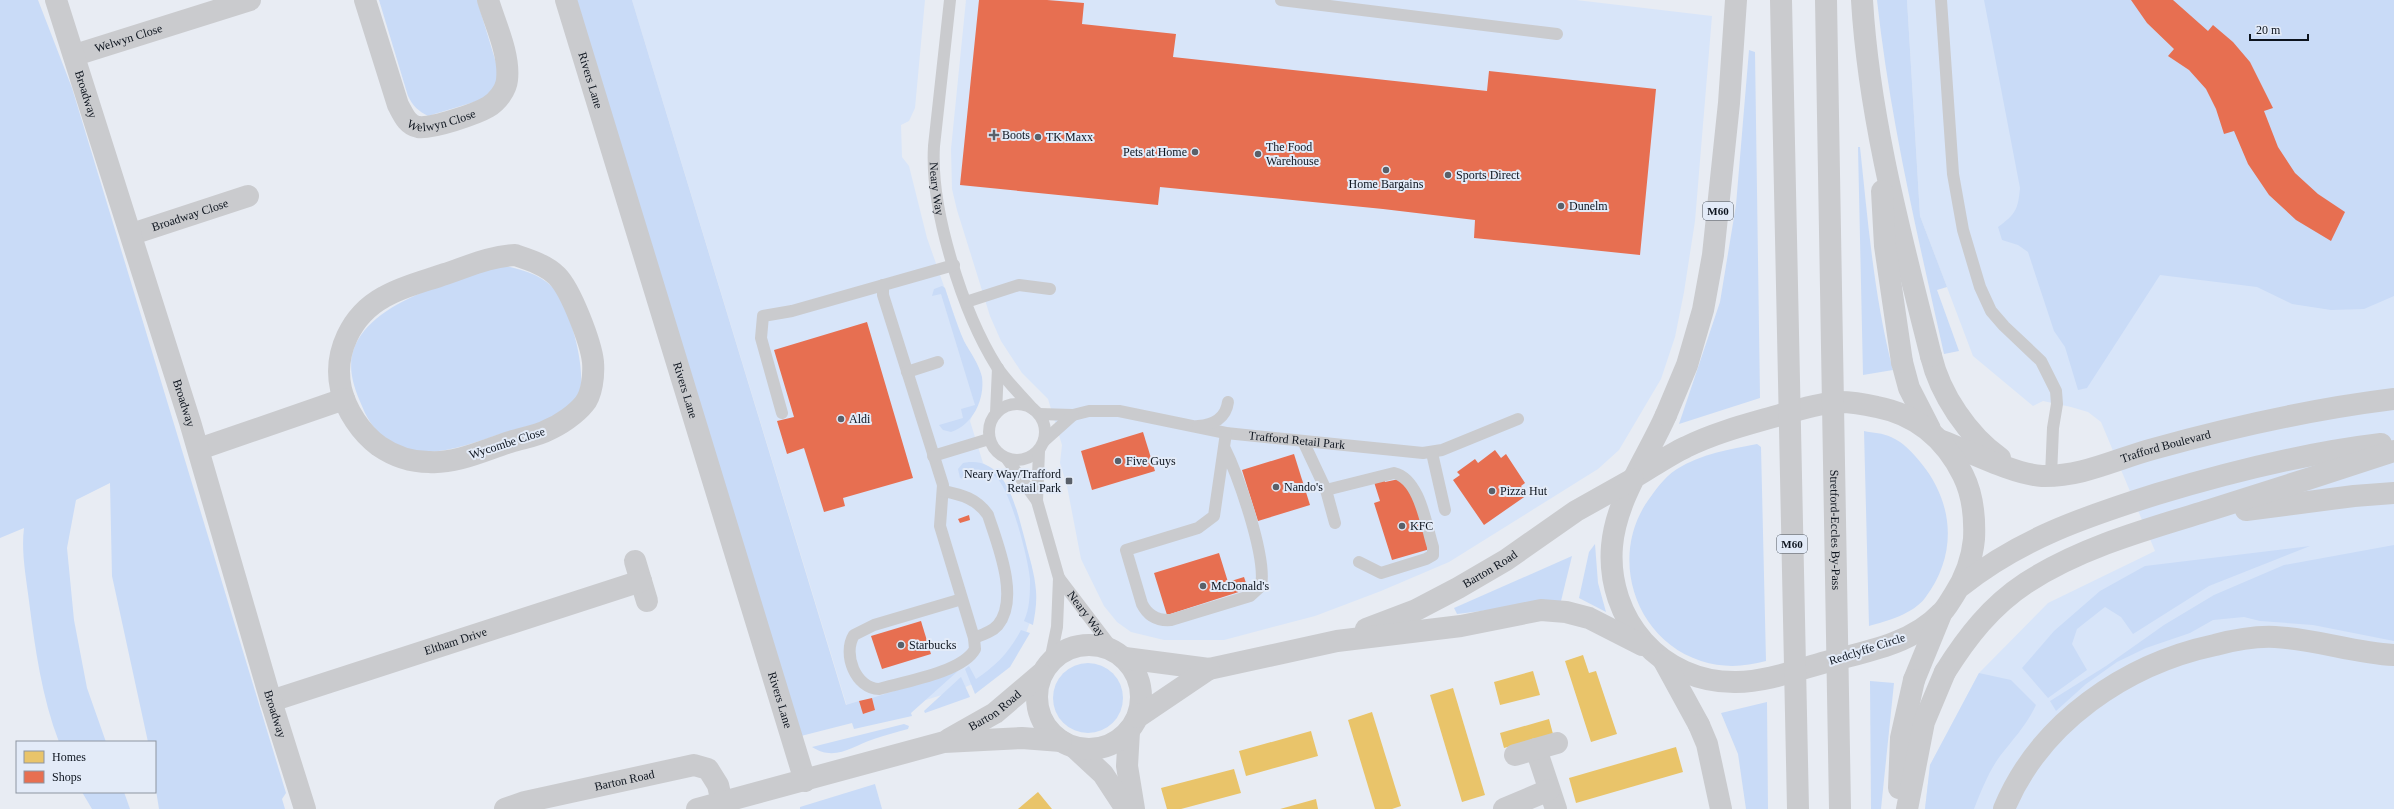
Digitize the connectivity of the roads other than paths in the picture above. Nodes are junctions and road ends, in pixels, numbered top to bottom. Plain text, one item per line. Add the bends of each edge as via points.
1 (56, 0) edge
2 (250, 0) edge
3 (365, 0) edge
4 (488, 0) edge
5 (566, 0) edge
6 (950, 0) edge
7 (1281, 0) edge
8 (1736, 0) edge
9 (1781, 0) edge
10 (1826, 0) edge
11 (1862, 0) edge
12 (1941, 0) edge
13 (1557, 34) dead end
14 (75, 55) junction
15 (1877, 126) junction
16 (248, 196) dead end
17 (132, 234) junction
18 (954, 265) junction
19 (883, 285) junction
20 (1050, 289) dead end
21 (966, 302) junction
22 (938, 362) dead end
23 (998, 368) junction
24 (906, 372) junction
25 (344, 399) junction
26 (2394, 400) edge
27 (1228, 402) dead end
28 (1036, 411) junction
29 (782, 413) dead end
30 (996, 413) junction
31 (1073, 415) junction
32 (1518, 419) dead end
33 (1193, 426) junction
34 (1226, 433) junction
35 (1936, 436) junction
36 (989, 439) junction
37 (1303, 441) junction
38 (2394, 443) edge
39 (1042, 446) junction
40 (1224, 447) junction
41 (199, 449) junction
42 (2394, 451) edge
43 (1432, 453) junction
44 (933, 456) junction
45 (1007, 459) junction
46 (2021, 472) junction
47 (2051, 476) junction
48 (1634, 478) junction
49 (1326, 490) junction
50 (944, 491) junction
51 (2394, 493) edge
52 (1037, 501) junction
53 (1444, 510) dead end
54 (1336, 523) dead end
55 (2146, 530) junction
56 (1359, 562) dead end
57 (1059, 578) junction
58 (641, 581) dead end
59 (1959, 588) junction
60 (962, 599) junction
61 (1941, 613) junction
62 (974, 638) junction
63 (1337, 641) junction
64 (1119, 654) junction
65 (2369, 654) junction
66 (2394, 655) edge
67 (1657, 656) junction
68 (2394, 667) edge
69 (1046, 668) junction
70 (1209, 669) junction
71 (270, 701) junction
72 (1134, 724) junction
73 (944, 742) junction
74 (1557, 743) dead end
75 (1068, 744) junction
76 (1536, 749) junction
77 (1515, 755) dead end
78 (805, 781) junction
79 (1552, 800) edge
80 (722, 803) junction
81 (305, 809) edge
82 (505, 809) edge
83 (697, 809) edge
84 (1126, 809) edge
85 (1134, 809) edge
86 (1504, 809) edge
87 (1722, 809) edge
88 (1798, 809) edge
89 (1840, 809) edge
90 (1898, 809) edge
91 (1907, 809) edge
92 (2004, 809) edge

1 - 14 main road, Broadway
2 - 14 main road, Welwyn Close
3 - 4 main road, Welwyn Close via 398,105 407,121 417,127 428,126 489,106 502,94 507,81 506,60
5 - 78 main road, Rivers Lane
6 - 18 lane, Neary Way via 933,163 937,202
7 - 13 lane
8 - 48 main road, M60 via 1729,103 1713,255 1703,310 1687,365 1666,415
9 - 88 main road, M60
10 - 89 main road, Stretford-Eccles By-Pass
11 - 15 main road
12 - 47 lane via 1953,174 1963,230 1980,287 1991,311 2041,361 2056,391
14 - 17 main road, Broadway
15 - 35 main road via 1885,246 1902,362 1909,388
15 - 46 main road via 1931,356 1943,389 1965,422 1995,455
16 - 17 main road, Broadway Close
17 - 41 main road, Broadway
18 - 19 lane
18 - 21 lane, Neary Way
19 - 24 lane via 883,295
19 - 29 lane via 792,311 763,316 761,338
20 - 21 lane via 1019,285
21 - 23 lane, Neary Way via 980,337
22 - 24 lane
23 - 28 lane, Neary Way
23 - 30 lane
24 - 44 lane
25 - 25 main road, Wycombe Close via 338,375 341,350 352,327 366,310 400,289 497,256 515,255 537,262 556,274 567,286 593,362 592,383 585,404 566,419 548,430 448,461 410,461 391,454 373,442 359,426
25 - 41 main road
26 - 47 main road, Trafford Boulevard via 2263,421 2154,449 2085,472
27 - 33 lane via 1226,411 1218,420
28 - 30 lane via 1026,405 1010,405
28 - 31 lane, Trafford Retail Park
28 - 39 lane via 1046,432
30 - 36 lane via 989,430
31 - 33 lane, Trafford Retail Park via 1089,411 1118,411
31 - 39 lane
32 - 43 lane, Trafford Retail Park
33 - 34 lane, Trafford Retail Park
34 - 37 lane, Trafford Retail Park
34 - 40 lane
35 - 46 main road, Trafford Boulevard
35 - 48 main road, Redclyffe Circle via 1916,421 1883,408 1838,402 1813,406 1708,437 1685,447
35 - 59 main road, Redclyffe Circle via 1953,456 1966,481 1973,505 1973,552
36 - 44 lane
36 - 45 lane via 999,454
37 - 43 lane, Trafford Retail Park
37 - 49 lane
38 - 59 main road via 2316,454 2252,468 2124,505 2033,539 1995,560
39 - 45 lane via 1024,460
39 - 52 lane, Neary Way
40 - 40 lane via 1234,466 1245,500 1262,582 1256,592 1171,620 1158,619 1146,612 1142,604 1126,550 1198,528 1214,516
41 - 71 main road, Broadway
42 - 55 main road
43 - 53 lane
44 - 50 lane
45 - 52 lane, Neary Way
46 - 47 main road, Trafford Boulevard
48 - 63 main road, Barton Road via 1576,511 1506,560 1458,588 1416,610
48 - 67 main road, Redclyffe Circle via 1619,511 1611,567 1614,589 1621,608 1633,630
49 - 54 lane
49 - 56 lane via 1394,473 1404,476 1415,489 1433,547 1433,555 1381,573
50 - 60 lane via 940,526
50 - 62 lane via 964,496 988,514 1005,574 1007,598 1003,618 991,631
51 - 55 main road via 2272,506
52 - 57 lane, Neary Way
55 - 91 main road via 2070,559 2025,584 1983,619 1965,640 1945,672 1924,722
57 - 64 lane, Neary Way
57 - 69 lane, Neary Way via 1057,627
58 - 71 main road, Eltham Drive
59 - 61 main road, Redclyffe Circle
60 - 62 lane
60 - 62 lane via 861,630 850,641 850,655 859,679 868,686 879,689 966,660 975,649
61 - 67 main road, Redclyffe Circle via 1916,631 1887,645 1749,682 1706,679 1679,670
61 - 90 main road via 1914,680 1901,738
63 - 67 main road, Barton Road via 1461,626 1524,612 1557,610 1589,618
63 - 70 main road, Barton Road
64 - 69 main road via 1097,644 1079,645 1063,650
64 - 70 main road, Barton Road
64 - 72 main road via 1135,670 1141,686 1142,701
65 - 66 main road
65 - 68 main road
65 - 92 main road via 2332,644 2273,637 2235,640 2154,662 2115,683 2060,727 2020,777
67 - 87 main road via 1699,725 1707,744
69 - 73 main road, Barton Road via 995,713
69 - 75 main road via 1037,688 1037,704 1041,718 1049,732
70 - 72 main road, Barton Road
71 - 81 main road, Broadway
72 - 75 main road via 1118,741 1105,747 1090,750
72 - 85 main road via 1127,766
73 - 75 main road, Barton Road via 1022,738
73 - 78 main road, Barton Road
74 - 76 main road
75 - 84 main road via 1103,774
76 - 77 main road
76 - 79 main road
78 - 80 main road, Barton Road
79 - 86 main road
80 - 82 main road, Barton Road via 718,785 708,769 694,765 525,802
80 - 83 main road, Barton Road

